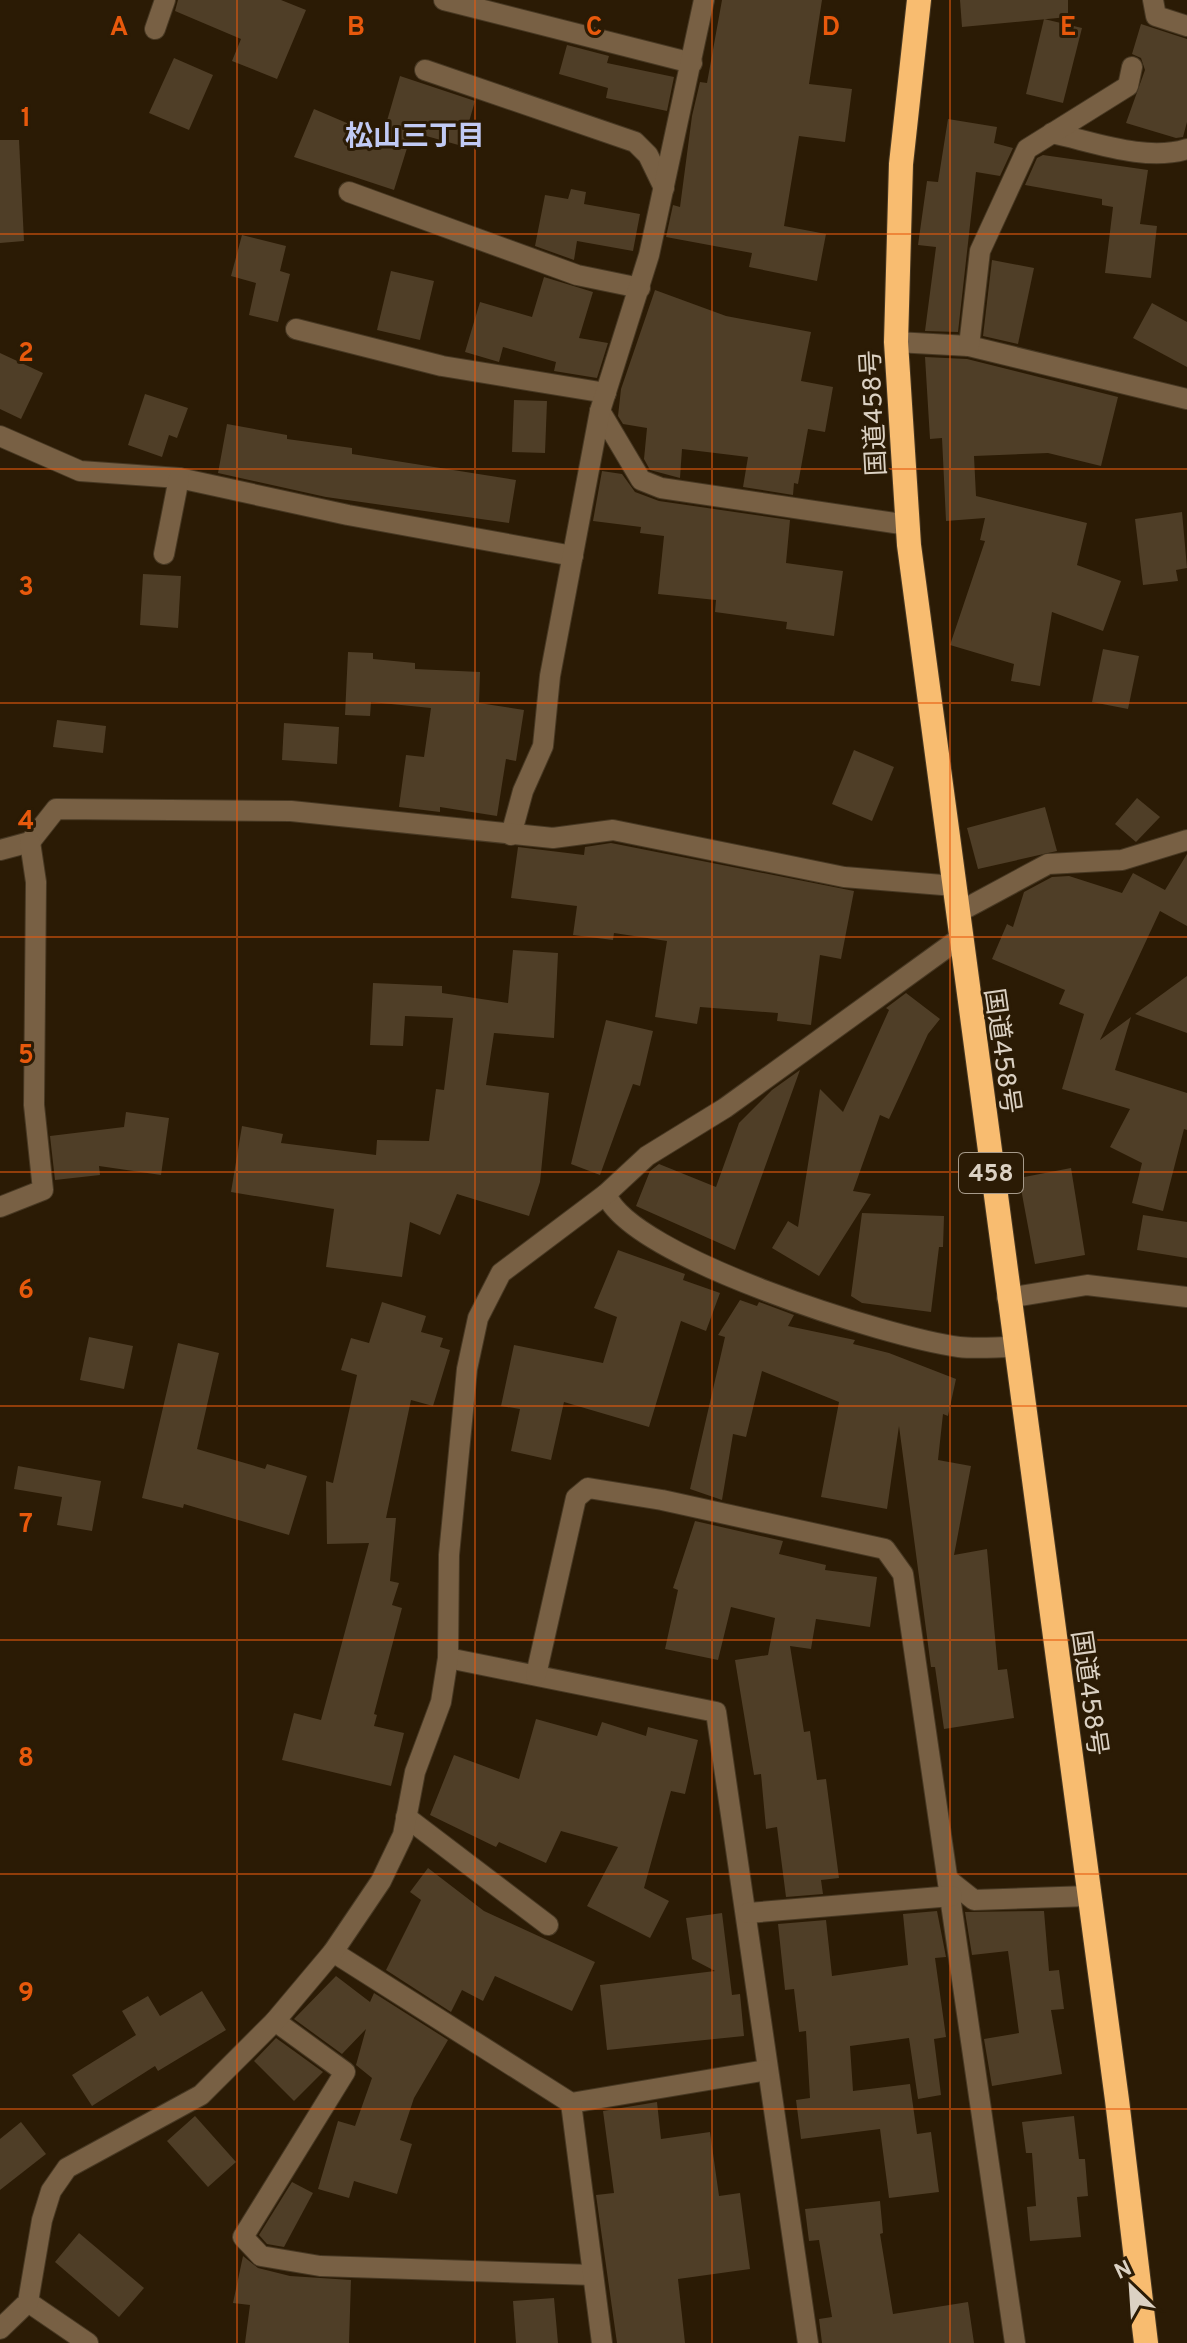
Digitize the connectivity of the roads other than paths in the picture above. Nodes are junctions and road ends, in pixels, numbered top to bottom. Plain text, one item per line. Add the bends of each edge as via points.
1 (165, 0) edge
2 (444, 0) edge
3 (704, 0) edge
4 (919, 0) edge
5 (1153, 0) edge
6 (1187, 26) edge
7 (155, 29) dead end
8 (692, 63) junction
9 (1132, 67) dead end
10 (425, 70) dead end
11 (1052, 133) junction
12 (1187, 149) edge
13 (664, 188) junction
14 (349, 192) dead end
15 (640, 288) junction
16 (296, 329) dead end
17 (896, 342) junction
18 (969, 346) junction
19 (1187, 399) edge
20 (603, 402) junction
21 (0, 436) edge
22 (179, 478) junction
23 (908, 525) junction
24 (164, 554) dead end
25 (573, 556) junction
26 (511, 835) junction
27 (1187, 840) edge
28 (30, 842) junction
29 (0, 850) edge
30 (955, 886) junction
31 (957, 913) junction
32 (960, 938) junction
33 (606, 1194) junction
34 (0, 1207) edge
35 (1187, 1297) edge
36 (1007, 1298) junction
37 (1014, 1347) junction
38 (448, 1658) junction
39 (536, 1675) junction
40 (406, 1817) junction
41 (951, 1888) junction
42 (1089, 1896) junction
43 (748, 1913) junction
44 (548, 1925) dead end
45 (333, 1952) junction
46 (275, 2021) junction
47 (767, 2070) junction
48 (571, 2103) junction
49 (593, 2275) junction
50 (28, 2302) junction
51 (0, 2329) edge
52 (88, 2343) edge
53 (602, 2343) edge
54 (808, 2343) edge
55 (1015, 2343) edge
56 (1146, 2343) edge

1 - 7 lane
2 - 8 lane
3 - 8 lane
4 - 17 highway, 国道458号 / 458 via 901,164
5 - 6 lane via 1156,16
8 - 13 lane
9 - 11 lane via 1128,86
10 - 13 lane via 635,142 648,155
11 - 12 lane via 1147,153
11 - 18 lane via 1027,149 980,251
13 - 15 lane
14 - 15 lane via 577,275
15 - 20 lane
16 - 20 lane
17 - 18 lane
17 - 23 highway, 国道458号 / 458
18 - 19 lane
20 - 23 lane via 641,480 661,488
20 - 25 lane
21 - 22 lane via 80,471
22 - 24 lane
22 - 25 lane
23 - 30 highway, 国道458号 / 458
25 - 26 lane via 550,676 543,746
26 - 28 lane via 291,811 56,809
26 - 30 lane via 553,838 613,830 844,877
27 - 31 lane via 1122,860 1048,864
28 - 29 lane
28 - 34 lane via 36,882 34,1105 43,1190
30 - 31 highway, 国道458号 / 458
31 - 32 highway, 国道458号 / 458
32 - 33 lane via 725,1108 647,1156
32 - 36 highway, 国道458号 / 458
33 - 37 lane via 611,1209 664,1245 755,1288 959,1347
33 - 38 lane via 501,1273 478,1318 467,1369 449,1555
35 - 36 lane via 1087,1285
36 - 37 highway, 国道458号 / 458
37 - 42 highway, 国道458号 / 458
38 - 39 lane
38 - 40 lane via 441,1702 415,1772
39 - 41 lane via 576,1498 588,1488 885,1549 903,1574
39 - 43 lane via 716,1712
40 - 44 lane
40 - 45 lane via 381,1881
41 - 42 lane via 974,1900
41 - 43 lane
41 - 55 lane
42 - 56 highway, 国道458号 / 458
43 - 47 lane
45 - 46 lane
45 - 48 lane
46 - 49 lane via 345,2072 243,2237 261,2256 320,2266
46 - 50 lane via 201,2095 67,2168 51,2191 42,2220
47 - 48 lane
47 - 54 lane
48 - 49 lane
49 - 53 lane
50 - 51 lane
50 - 52 lane

